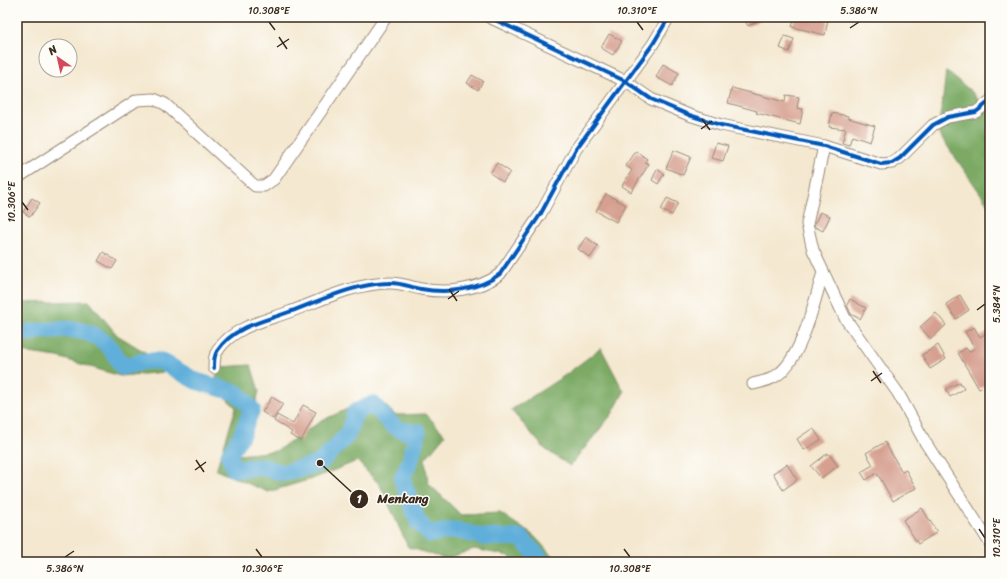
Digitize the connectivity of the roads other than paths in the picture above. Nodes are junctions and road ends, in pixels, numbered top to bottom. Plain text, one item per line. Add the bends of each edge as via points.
1 (386, 17) edge
2 (490, 17) edge
3 (669, 17) edge
4 (625, 81) junction
5 (990, 101) edge
6 (824, 146) junction
7 (17, 178) edge
8 (823, 272) junction
9 (214, 368) dead end
10 (753, 384) dead end
11 (990, 543) edge

1 - 7 street via 274,179 264,186 255,186 165,104 154,99 137,100
2 - 4 street
3 - 4 street via 653,44
4 - 6 street via 651,99 689,115 721,125
4 - 9 street via 576,149 540,215 500,274 491,281 460,290 421,289 389,283 352,288 261,320 242,330 218,350
5 - 6 street via 976,112 948,117 933,125 892,163 881,164
6 - 8 street via 807,224 813,250
8 - 10 street via 800,342 785,369 774,378
8 - 11 street via 845,318 898,393 925,442

